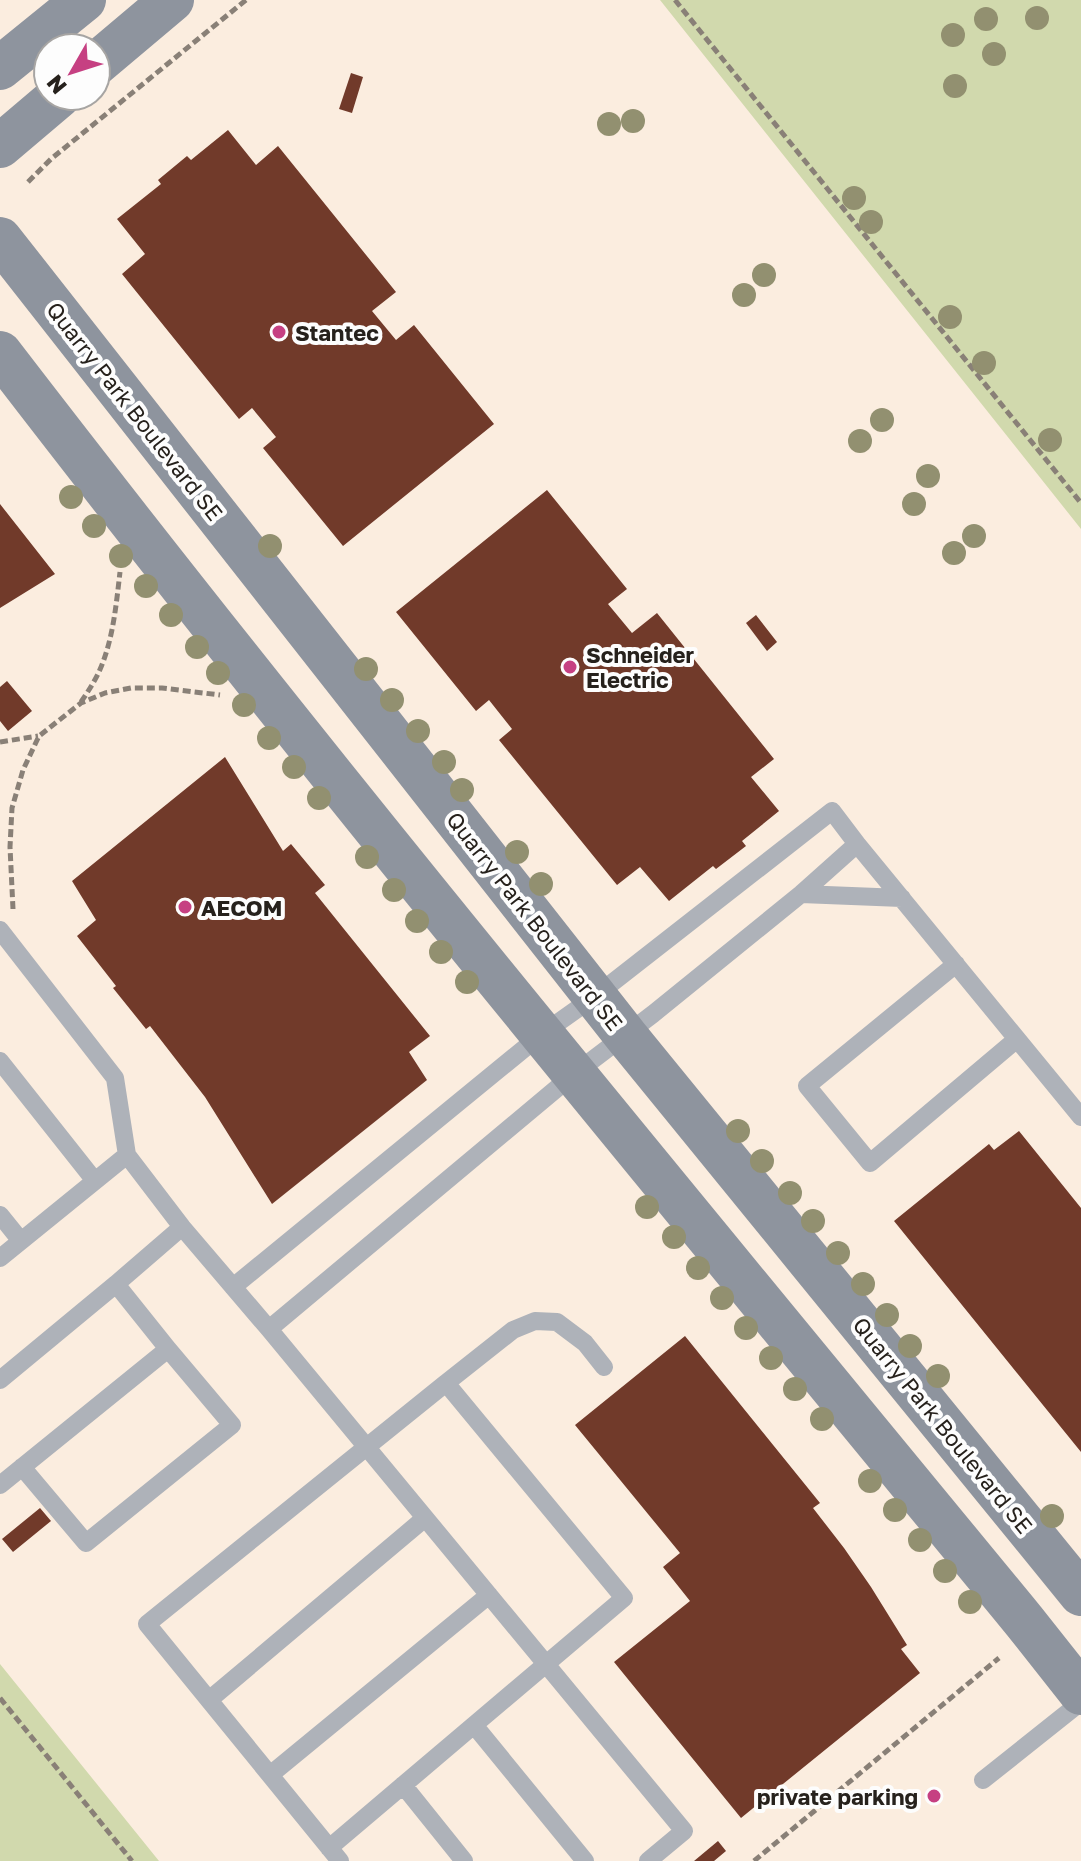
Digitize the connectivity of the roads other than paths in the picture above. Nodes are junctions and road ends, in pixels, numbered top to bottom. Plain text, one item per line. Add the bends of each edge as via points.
1 (84, 0) edge
2 (172, 0) edge
3 (112, 51) edge
4 (0, 68) edge
5 (40, 112) edge
6 (0, 146) edge
7 (0, 239) edge
8 (0, 353) edge
9 (857, 844) junction
10 (801, 894) junction
11 (902, 898) junction
12 (0, 930) edge
13 (956, 964) junction
14 (594, 997) junction
15 (542, 1034) junction
16 (626, 1036) junction
17 (1017, 1039) junction
18 (0, 1061) edge
19 (574, 1074) junction
20 (1081, 1117) edge
21 (127, 1155) junction
22 (95, 1181) junction
23 (0, 1215) edge
24 (182, 1227) junction
25 (21, 1241) junction
26 (0, 1258) edge
27 (116, 1284) junction
28 (233, 1287) junction
29 (269, 1329) junction
30 (168, 1349) junction
31 (604, 1367) dead end
32 (0, 1380) edge
33 (446, 1383) junction
34 (367, 1448) junction
35 (22, 1467) junction
36 (0, 1485) edge
37 (425, 1518) junction
38 (1081, 1594) edge
39 (489, 1595) junction
40 (546, 1663) junction
41 (1081, 1693) edge
42 (209, 1700) junction
43 (1081, 1702) edge
44 (474, 1725) junction
45 (270, 1775) junction
46 (983, 1780) dead end
47 (403, 1785) junction
48 (334, 1854) edge
49 (464, 1861) edge
50 (585, 1861) edge
51 (648, 1861) edge

1 - 4 main road
2 - 3 main road
5 - 6 main road
7 - 14 main road, Quarry Park Boulevard SE
8 - 15 main road via 127,519
9 - 10 lane
9 - 11 lane
9 - 14 lane via 832,811
10 - 11 lane
10 - 16 lane
11 - 13 lane
12 - 21 lane via 115,1078
13 - 17 lane
13 - 17 lane via 807,1086 870,1163
14 - 15 lane
14 - 16 main road, Quarry Park Boulevard SE
15 - 19 main road
15 - 28 lane
16 - 19 lane
16 - 38 main road, Quarry Park Boulevard SE
17 - 20 lane
18 - 22 lane
19 - 29 lane
19 - 41 main road
21 - 22 lane
21 - 24 lane
22 - 25 lane
23 - 25 lane
24 - 27 lane
24 - 28 lane
25 - 26 lane
27 - 30 lane
27 - 32 lane
28 - 29 lane
29 - 34 lane
30 - 35 lane
30 - 35 lane via 232,1425 86,1543
31 - 33 lane via 585,1343 557,1322 535,1321 513,1330
33 - 34 lane
33 - 40 lane via 624,1598
34 - 37 lane
34 - 42 lane via 147,1624
35 - 36 lane
37 - 39 lane
37 - 42 lane
39 - 40 lane
39 - 45 lane
40 - 44 lane
40 - 51 lane via 684,1831
42 - 45 lane
43 - 46 lane
44 - 47 lane
44 - 50 lane
45 - 48 lane
47 - 48 lane
47 - 49 lane

